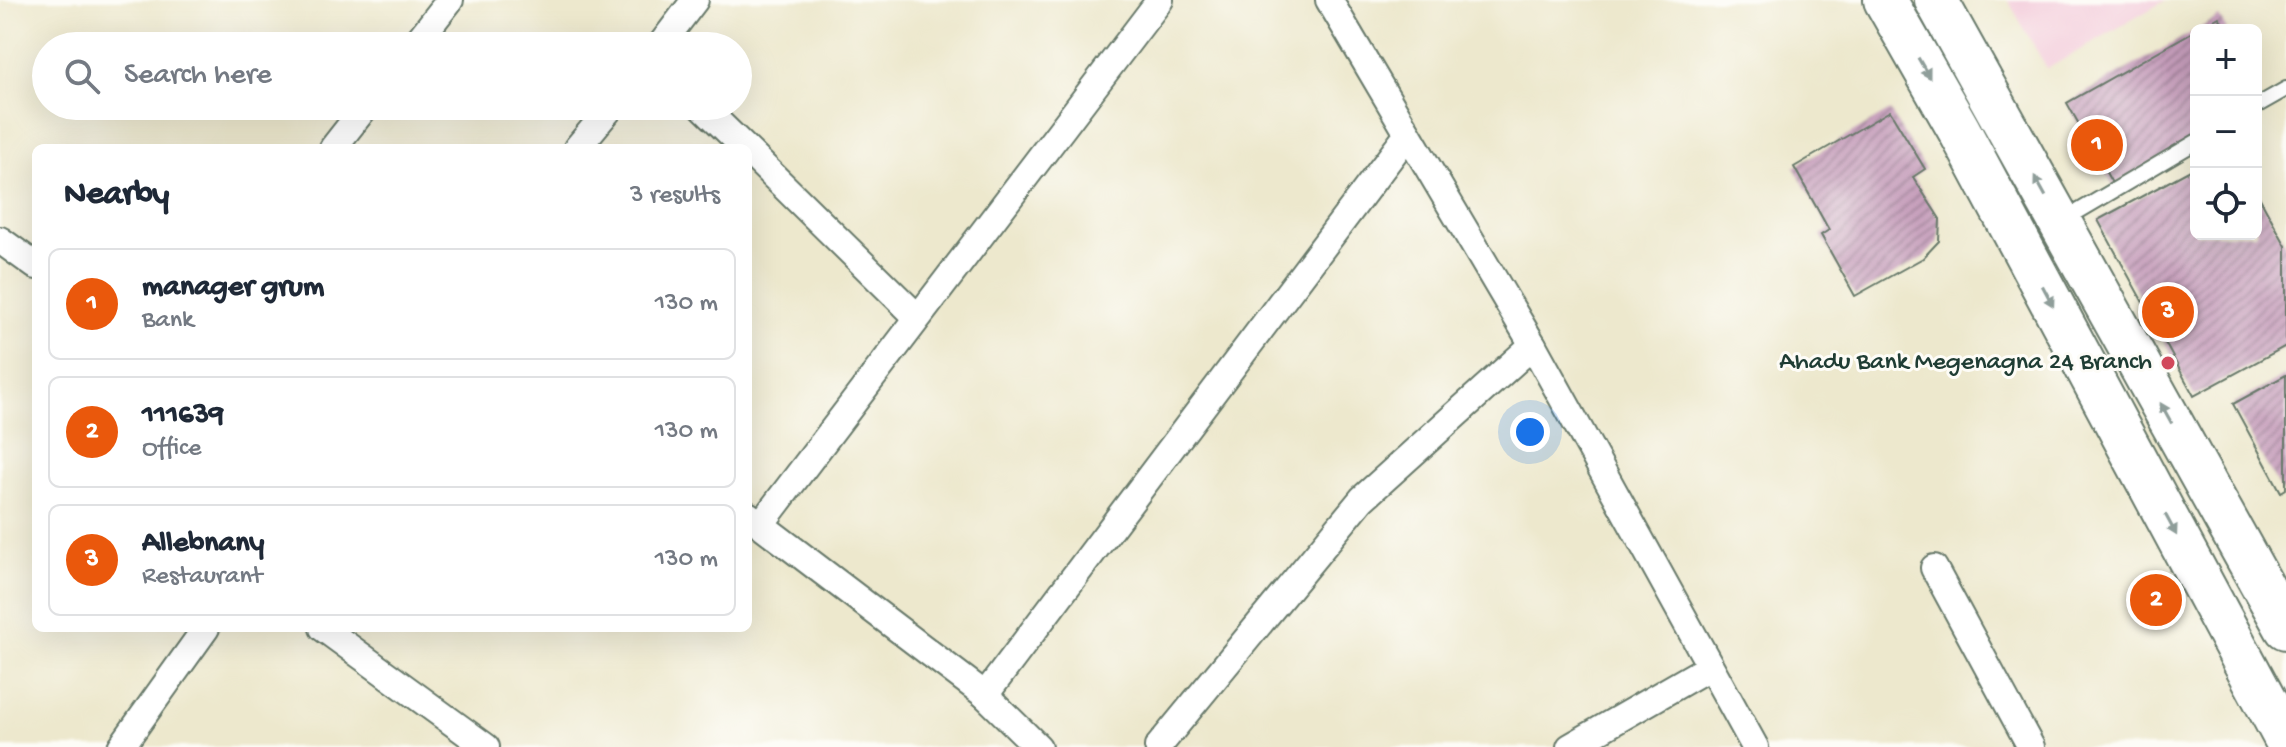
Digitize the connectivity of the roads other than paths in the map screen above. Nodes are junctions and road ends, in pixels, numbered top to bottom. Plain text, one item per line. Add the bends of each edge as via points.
1 (450, 0) edge
2 (695, 0) edge
3 (1160, 0) edge
4 (1329, 0) edge
5 (1885, 0) edge
6 (1936, 0) edge
7 (425, 32) edge
8 (671, 32) edge
9 (2286, 89) edge
10 (2262, 103) edge
11 (355, 120) edge
12 (600, 120) edge
13 (716, 120) edge
14 (1408, 134) junction
15 (336, 144) edge
16 (580, 144) edge
17 (740, 144) edge
18 (2190, 146) edge
19 (752, 156) edge
20 (2060, 223) junction
21 (0, 240) edge
22 (32, 263) edge
23 (917, 317) junction
24 (1533, 345) junction
25 (754, 520) edge
26 (1934, 568) dead end
27 (2286, 628) edge
28 (203, 632) edge
29 (328, 632) edge
30 (1709, 667) junction
31 (985, 695) junction
32 (2286, 740) edge
33 (482, 746) edge
34 (121, 747) edge
35 (1038, 747) edge
36 (1158, 747) edge
37 (1570, 747) edge
38 (1755, 747) edge
39 (2031, 747) edge

1 - 7 street
2 - 8 street
3 - 23 street
4 - 14 street
5 -> 32 main road
20 -> 6 main road
9 - 10 lane
11 - 15 street
12 - 16 street
13 - 17 street
14 - 24 street
14 - 31 street
18 - 20 lane
19 - 23 street
27 -> 20 main road
21 - 22 street
23 - 25 street
24 - 30 street
24 - 36 street via 1362,499
25 - 31 street
26 - 39 street
28 - 34 street
29 - 33 street
30 - 37 street
30 - 38 street
31 - 35 street

